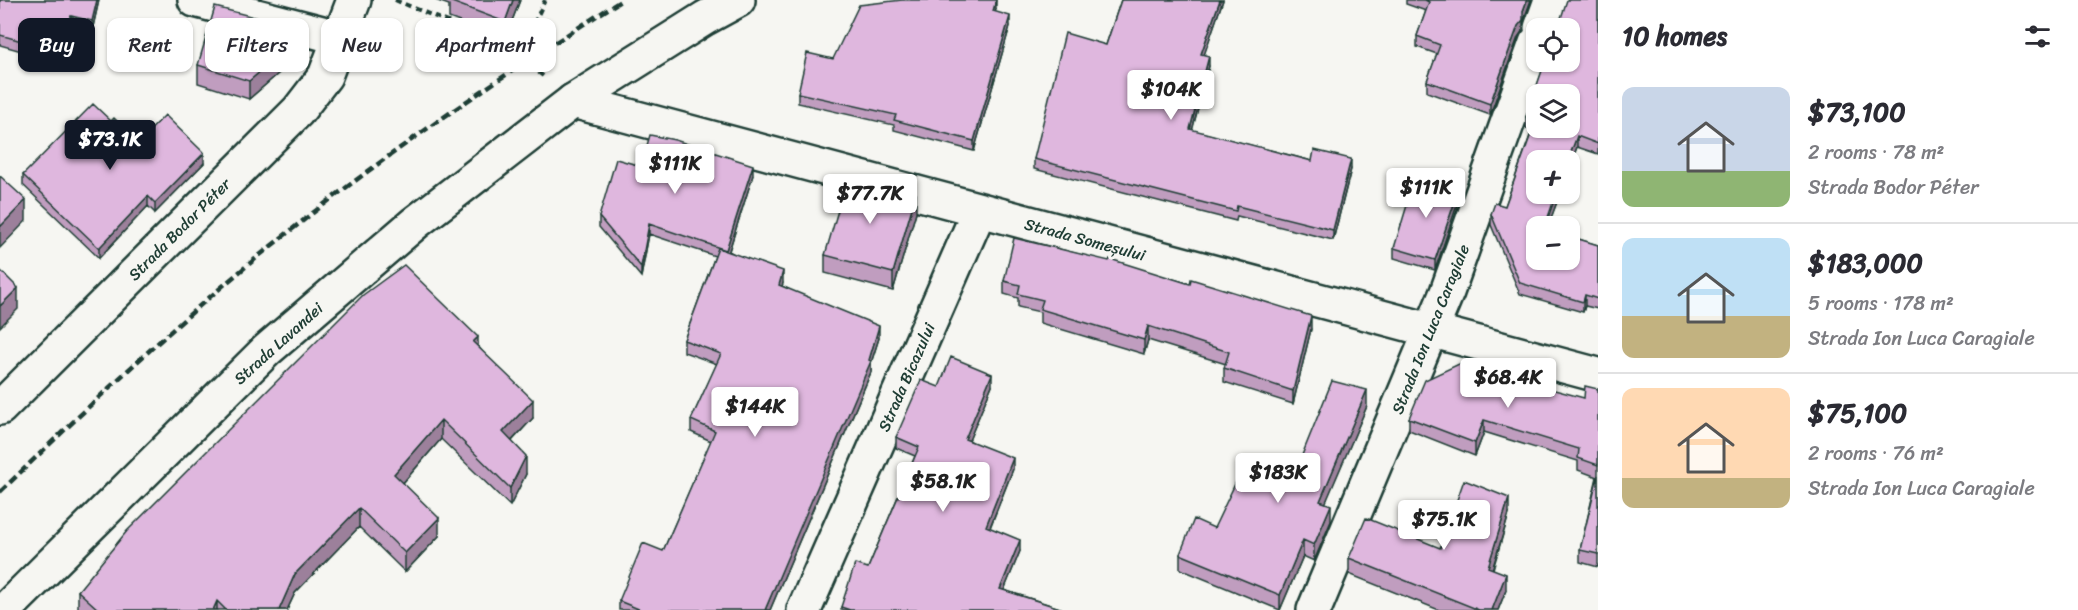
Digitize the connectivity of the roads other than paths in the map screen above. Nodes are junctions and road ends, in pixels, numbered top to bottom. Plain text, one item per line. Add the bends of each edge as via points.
1 (195, 0) edge
2 (354, 0) edge
3 (738, 0) edge
4 (1551, 0) edge
5 (348, 18) edge
6 (1545, 18) edge
7 (321, 33) edge
8 (1526, 71) edge
9 (327, 72) edge
10 (573, 101) junction
11 (979, 211) junction
12 (1430, 331) junction
13 (1598, 375) edge
14 (0, 408) edge
15 (5, 610) edge
16 (804, 610) edge
17 (1314, 610) edge

1 - 7 street
2 - 5 street, Strada Bodor Péter
3 - 10 street, Strada Lavandei
4 - 6 street
8 - 12 street, Strada Ion Luca Caragiale
9 - 14 street, Strada Bodor Péter via 298,111
10 - 11 street, Strada Someșului
10 - 15 street, Strada Lavandei via 415,223 267,350
11 - 12 street, Strada Someșului
11 - 16 street, Strada Bicazului
12 - 13 street, Strada Someșului
12 - 17 street, Strada Ion Luca Caragiale

